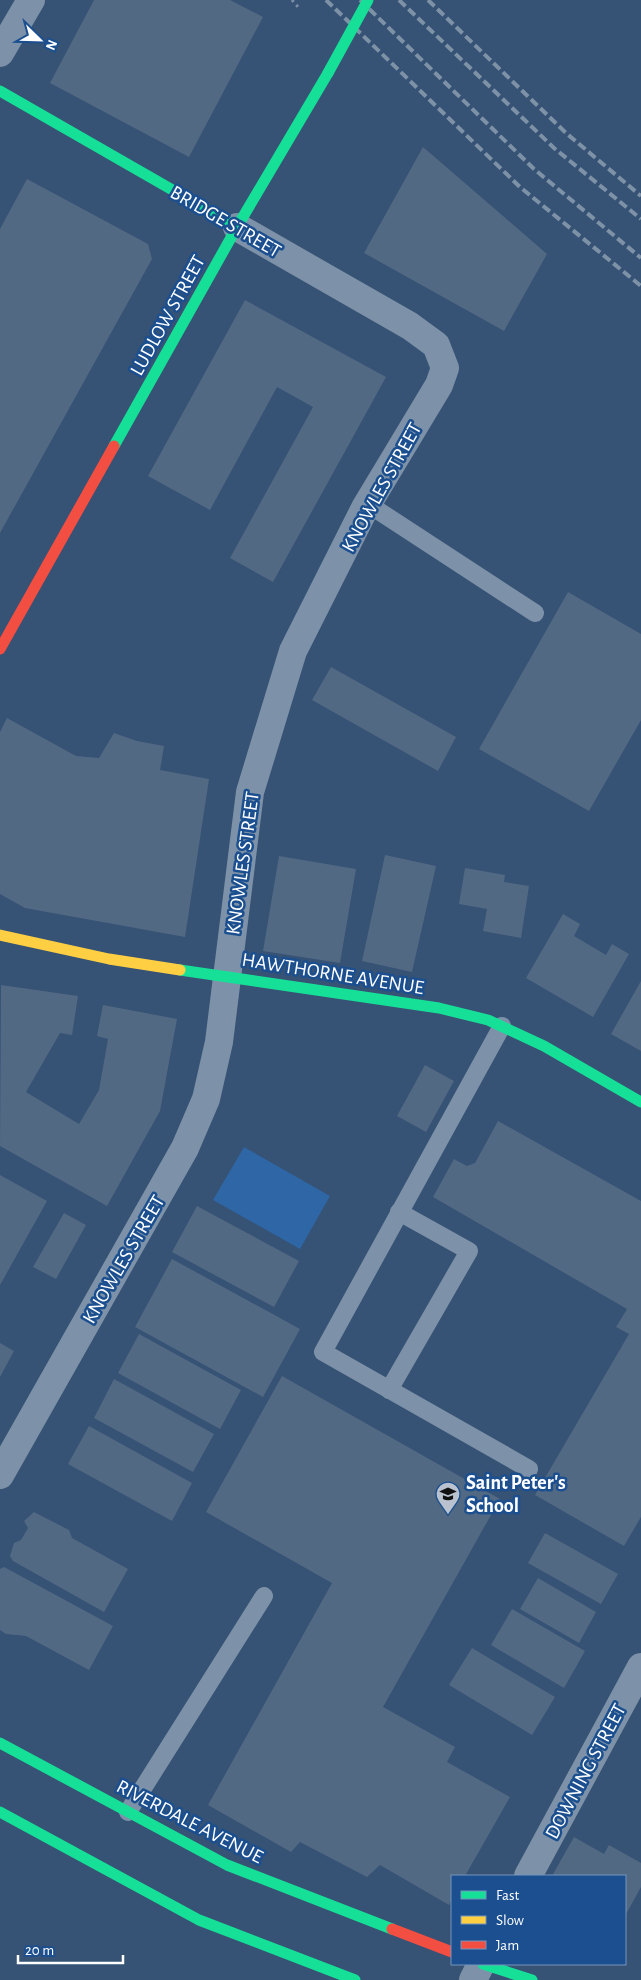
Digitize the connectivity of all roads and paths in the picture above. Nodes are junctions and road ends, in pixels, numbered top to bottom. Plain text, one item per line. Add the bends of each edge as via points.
1 (31, 0) edge
2 (292, 0) edge
3 (368, 0) edge
4 (299, 8) dead end
5 (0, 53) edge
6 (0, 91) edge
7 (237, 227) junction
8 (442, 360) joint
9 (368, 504) junction
10 (535, 613) dead end
11 (0, 649) edge
12 (0, 935) edge
13 (228, 976) junction
14 (502, 1026) junction
15 (641, 1102) edge
16 (399, 1212) junction
17 (389, 1390) junction
18 (528, 1469) dead end
19 (0, 1476) edge
20 (264, 1596) dead end
21 (641, 1667) edge
22 (0, 1744) edge
23 (0, 1812) edge
24 (128, 1812) junction
25 (529, 1875) edge
26 (451, 1952) edge
27 (481, 1965) edge
28 (485, 1965) edge
29 (355, 1980) edge
30 (473, 1980) edge
31 (532, 1980) edge

1 - 5 street
2 - 4 path
3 - 7 street, LUDLOW STREET, bridge
6 - 7 street, BRIDGE STREET
7 - 8 street, BRIDGE STREET via 410,326 436,345
7 - 11 street, LUDLOW STREET
8 - 9 street, KNOWLES STREET via 445,368 439,385
9 - 10 lane
9 - 13 street, KNOWLES STREET via 294,651 250,792
12 - 13 street, HAWTHORNE AVENUE via 109,959
13 - 14 street, HAWTHORNE AVENUE via 439,1008
13 - 19 street, KNOWLES STREET via 219,1042 206,1099 185,1148
14 - 15 street, HAWTHORNE AVENUE via 544,1046
14 - 16 lane
16 - 17 lane via 324,1352
16 - 17 lane via 469,1251
17 - 18 lane
20 - 24 lane
21 - 25 street, DOWNING STREET
22 - 24 street, RIVERDALE AVENUE
23 - 29 street via 199,1920
24 - 26 street, RIVERDALE AVENUE via 227,1865
27 - 30 street
28 - 31 street

